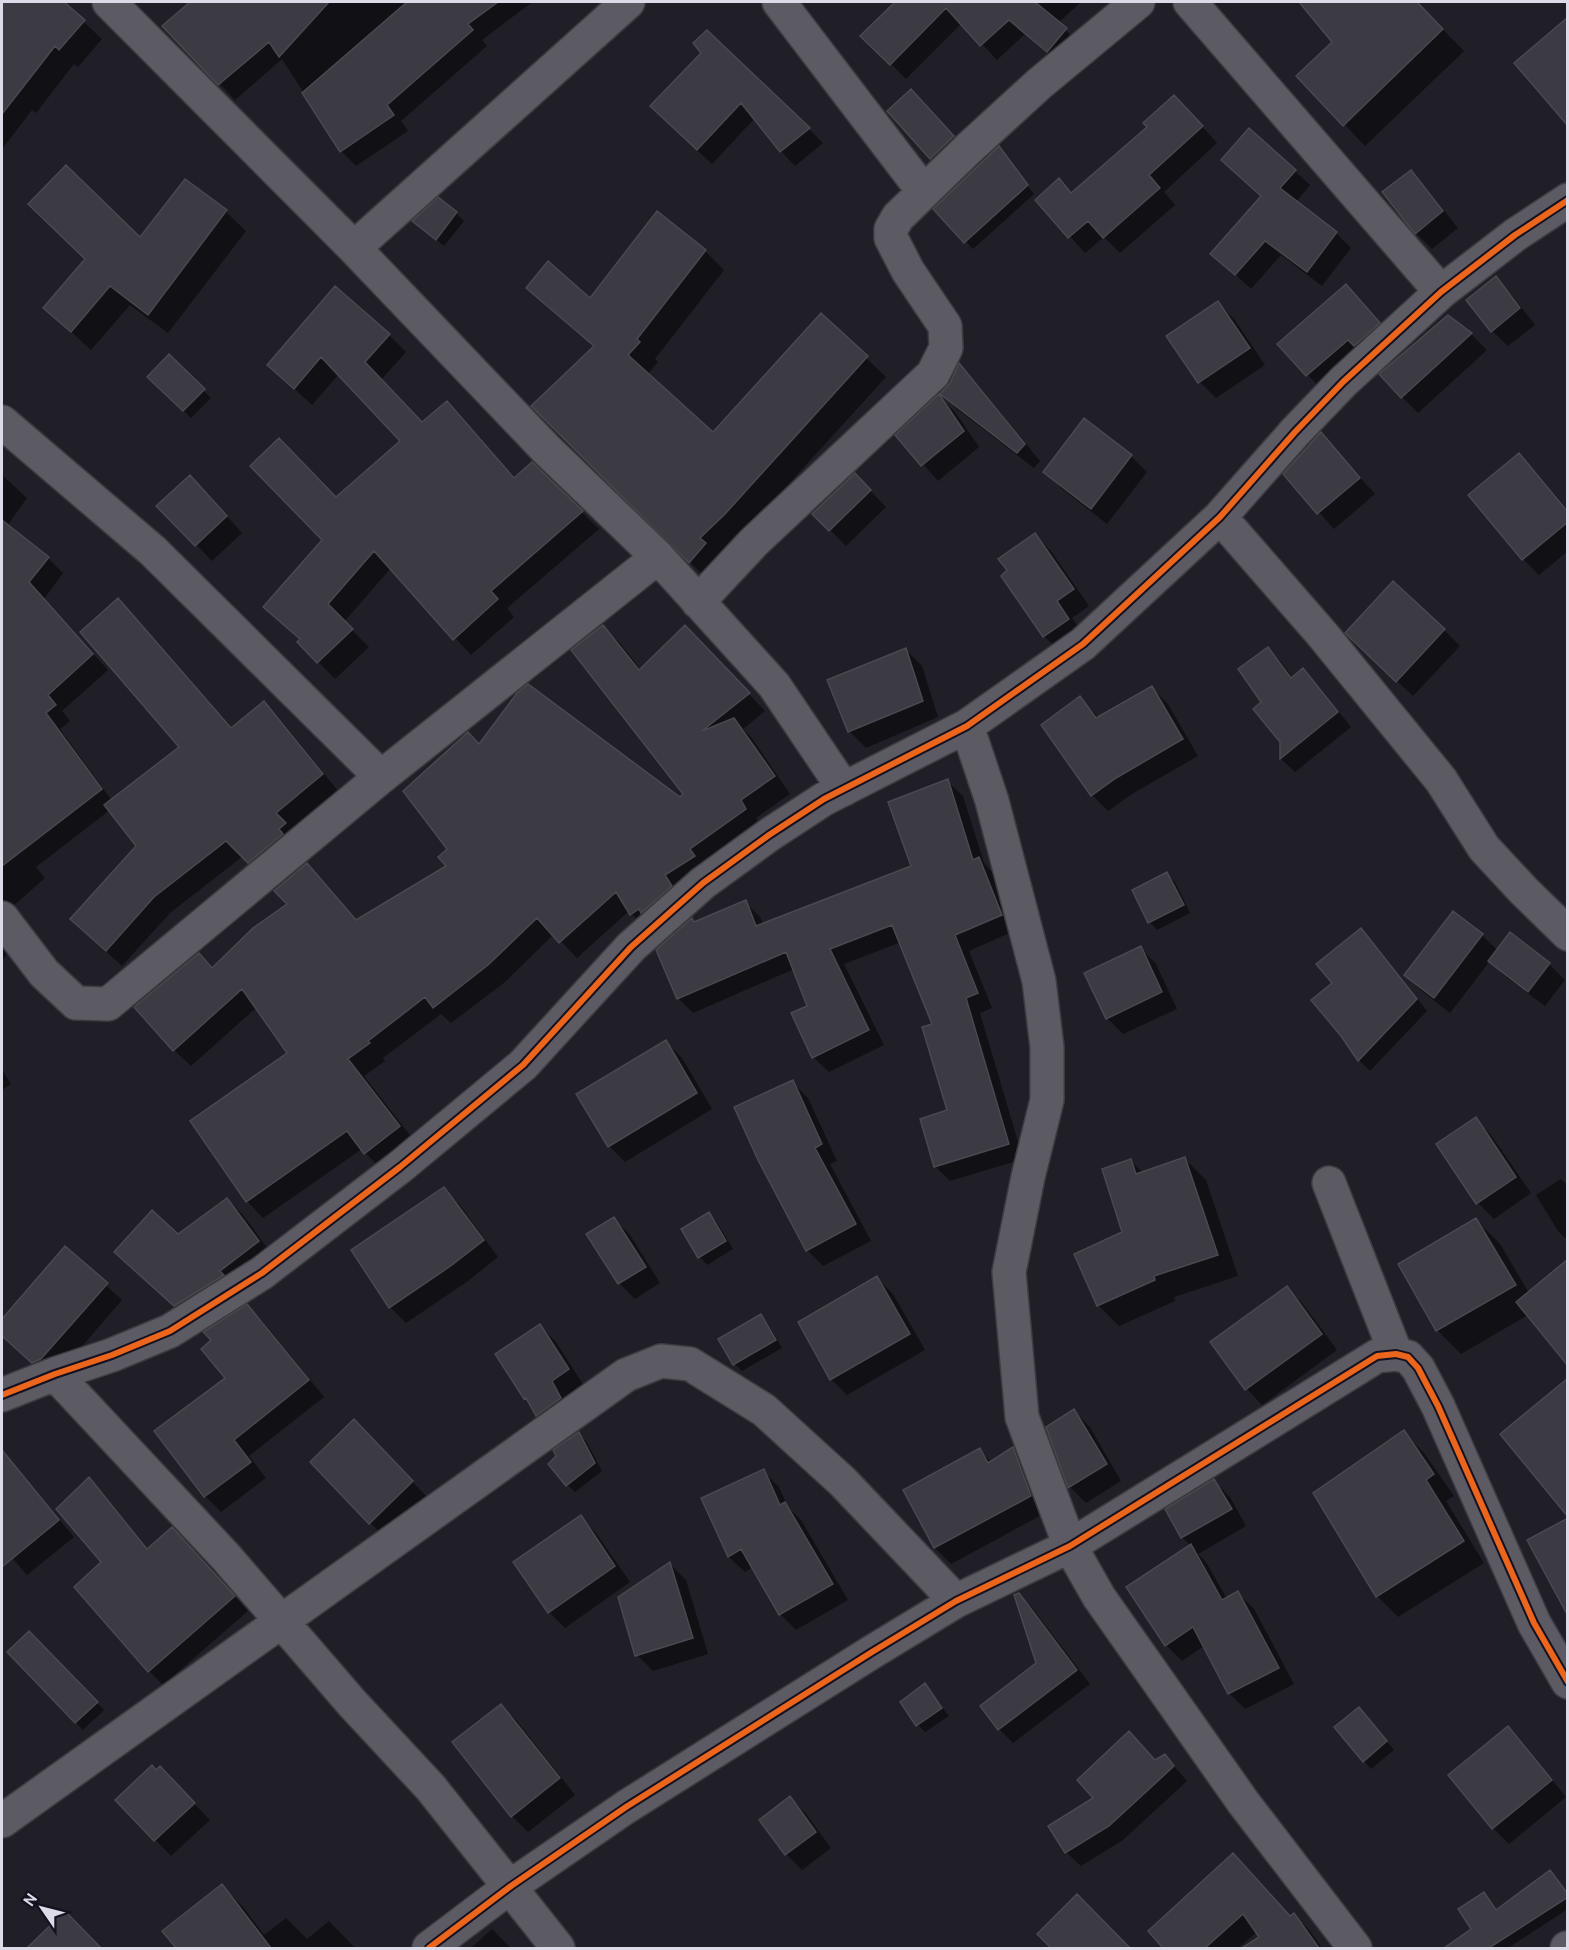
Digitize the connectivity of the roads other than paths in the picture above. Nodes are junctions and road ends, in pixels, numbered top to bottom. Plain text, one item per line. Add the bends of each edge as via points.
1 (109, 2) edge
2 (628, 2) edge
3 (779, 2) edge
4 (1138, 2) edge
5 (1190, 2) edge
6 (924, 192) junction
7 (1568, 200) edge
8 (354, 248) junction
9 (1441, 292) junction
10 (2, 423) edge
11 (1220, 517) junction
12 (658, 556) junction
13 (698, 602) junction
14 (967, 726) junction
15 (381, 777) junction
16 (844, 789) junction
17 (2, 918) edge
18 (1568, 934) edge
19 (1329, 1183) dead end
20 (1396, 1354) junction
21 (55, 1374) junction
22 (2, 1395) edge
23 (1070, 1546) junction
24 (956, 1601) junction
25 (280, 1620) junction
26 (1568, 1682) edge
27 (2, 1821) edge
28 (511, 1886) junction
29 (429, 1948) edge
30 (558, 1948) edge
31 (1355, 1948) edge

1 - 8 street
2 - 8 street
3 - 6 street
4 - 6 street via 1039,84
5 - 9 street
6 - 13 street via 898,217 891,238 945,326 946,348 933,374 754,542
7 - 9 street
8 - 12 street via 548,450
9 - 11 street via 1343,382
10 - 15 street via 153,551
11 - 14 street via 1083,644
11 - 18 street via 1441,780 1484,848
12 - 13 street
12 - 15 street
13 - 16 street via 774,685
14 - 16 street
14 - 23 street via 992,801 1039,981 1046,1036 1047,1100 1009,1272 1022,1417
15 - 17 street via 108,1004 76,1003 44,973
16 - 21 street via 703,883 632,947 523,1065 400,1167 261,1273 170,1330
19 - 20 street
20 - 23 street via 1377,1356
20 - 26 street via 1408,1357 1418,1368 1438,1406 1534,1623
21 - 22 street
21 - 25 street
23 - 24 street
23 - 31 street via 1099,1597 1243,1802
24 - 25 street via 843,1482 764,1410 690,1364 661,1362 626,1375
24 - 28 street via 626,1807
25 - 27 street
25 - 28 street via 431,1788
28 - 29 street
28 - 30 street

